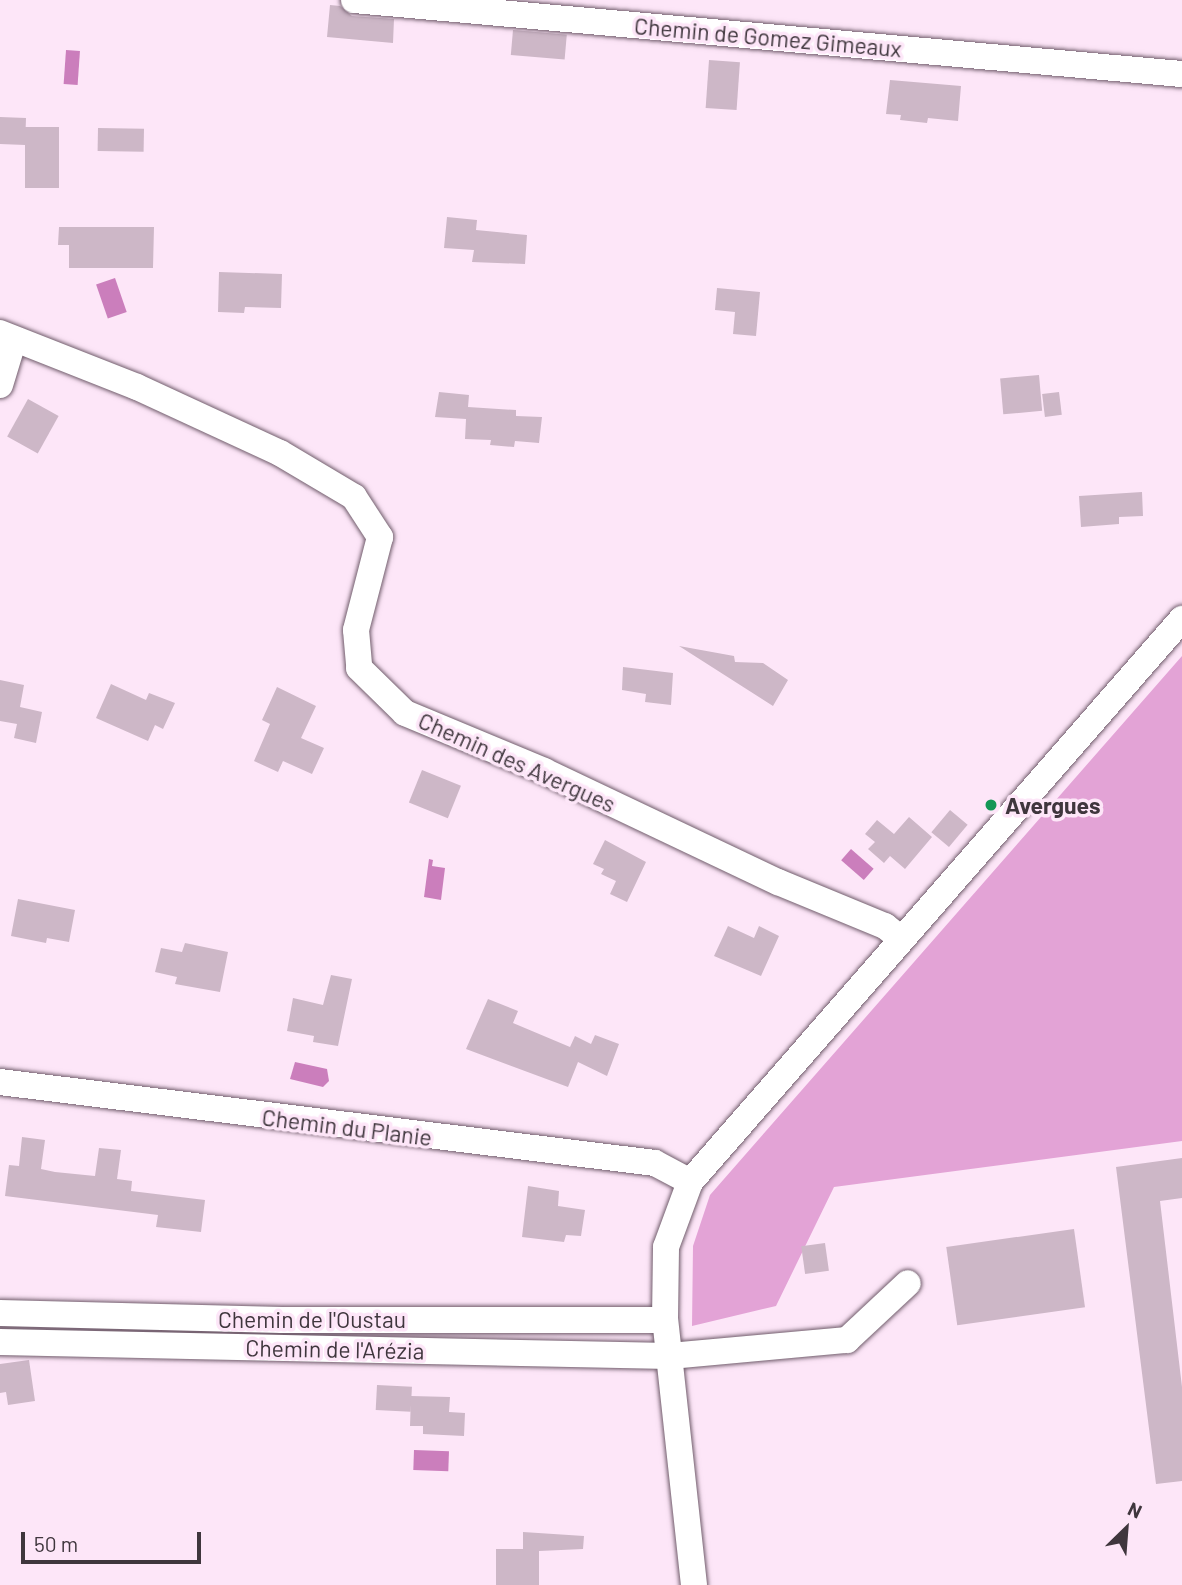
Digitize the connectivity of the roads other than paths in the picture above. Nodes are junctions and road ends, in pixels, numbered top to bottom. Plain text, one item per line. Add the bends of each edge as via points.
1 (354, 0) edge
2 (1182, 74) edge
3 (7, 336) edge
4 (0, 385) edge
5 (1182, 619) edge
6 (901, 939) junction
7 (0, 1082) edge
8 (690, 1182) junction
9 (908, 1283) dead end
10 (0, 1313) edge
11 (666, 1320) junction
12 (0, 1342) edge
13 (670, 1356) junction
14 (694, 1585) edge

1 - 2 street, Chemin de Gomez Gimeaux
3 - 4 street
3 - 6 street, Chemin des Avergues via 137,387 280,453 354,497 380,537 356,630 359,668 405,713 885,926
5 - 6 street
6 - 8 street
7 - 8 street, Chemin du Planie via 656,1163
8 - 11 street via 666,1247
9 - 13 street, Chemin de l'Arézia via 847,1340
10 - 11 street, Chemin de l'Oustau via 282,1320
11 - 13 street
12 - 13 street, Chemin de l'Arézia
13 - 14 street

